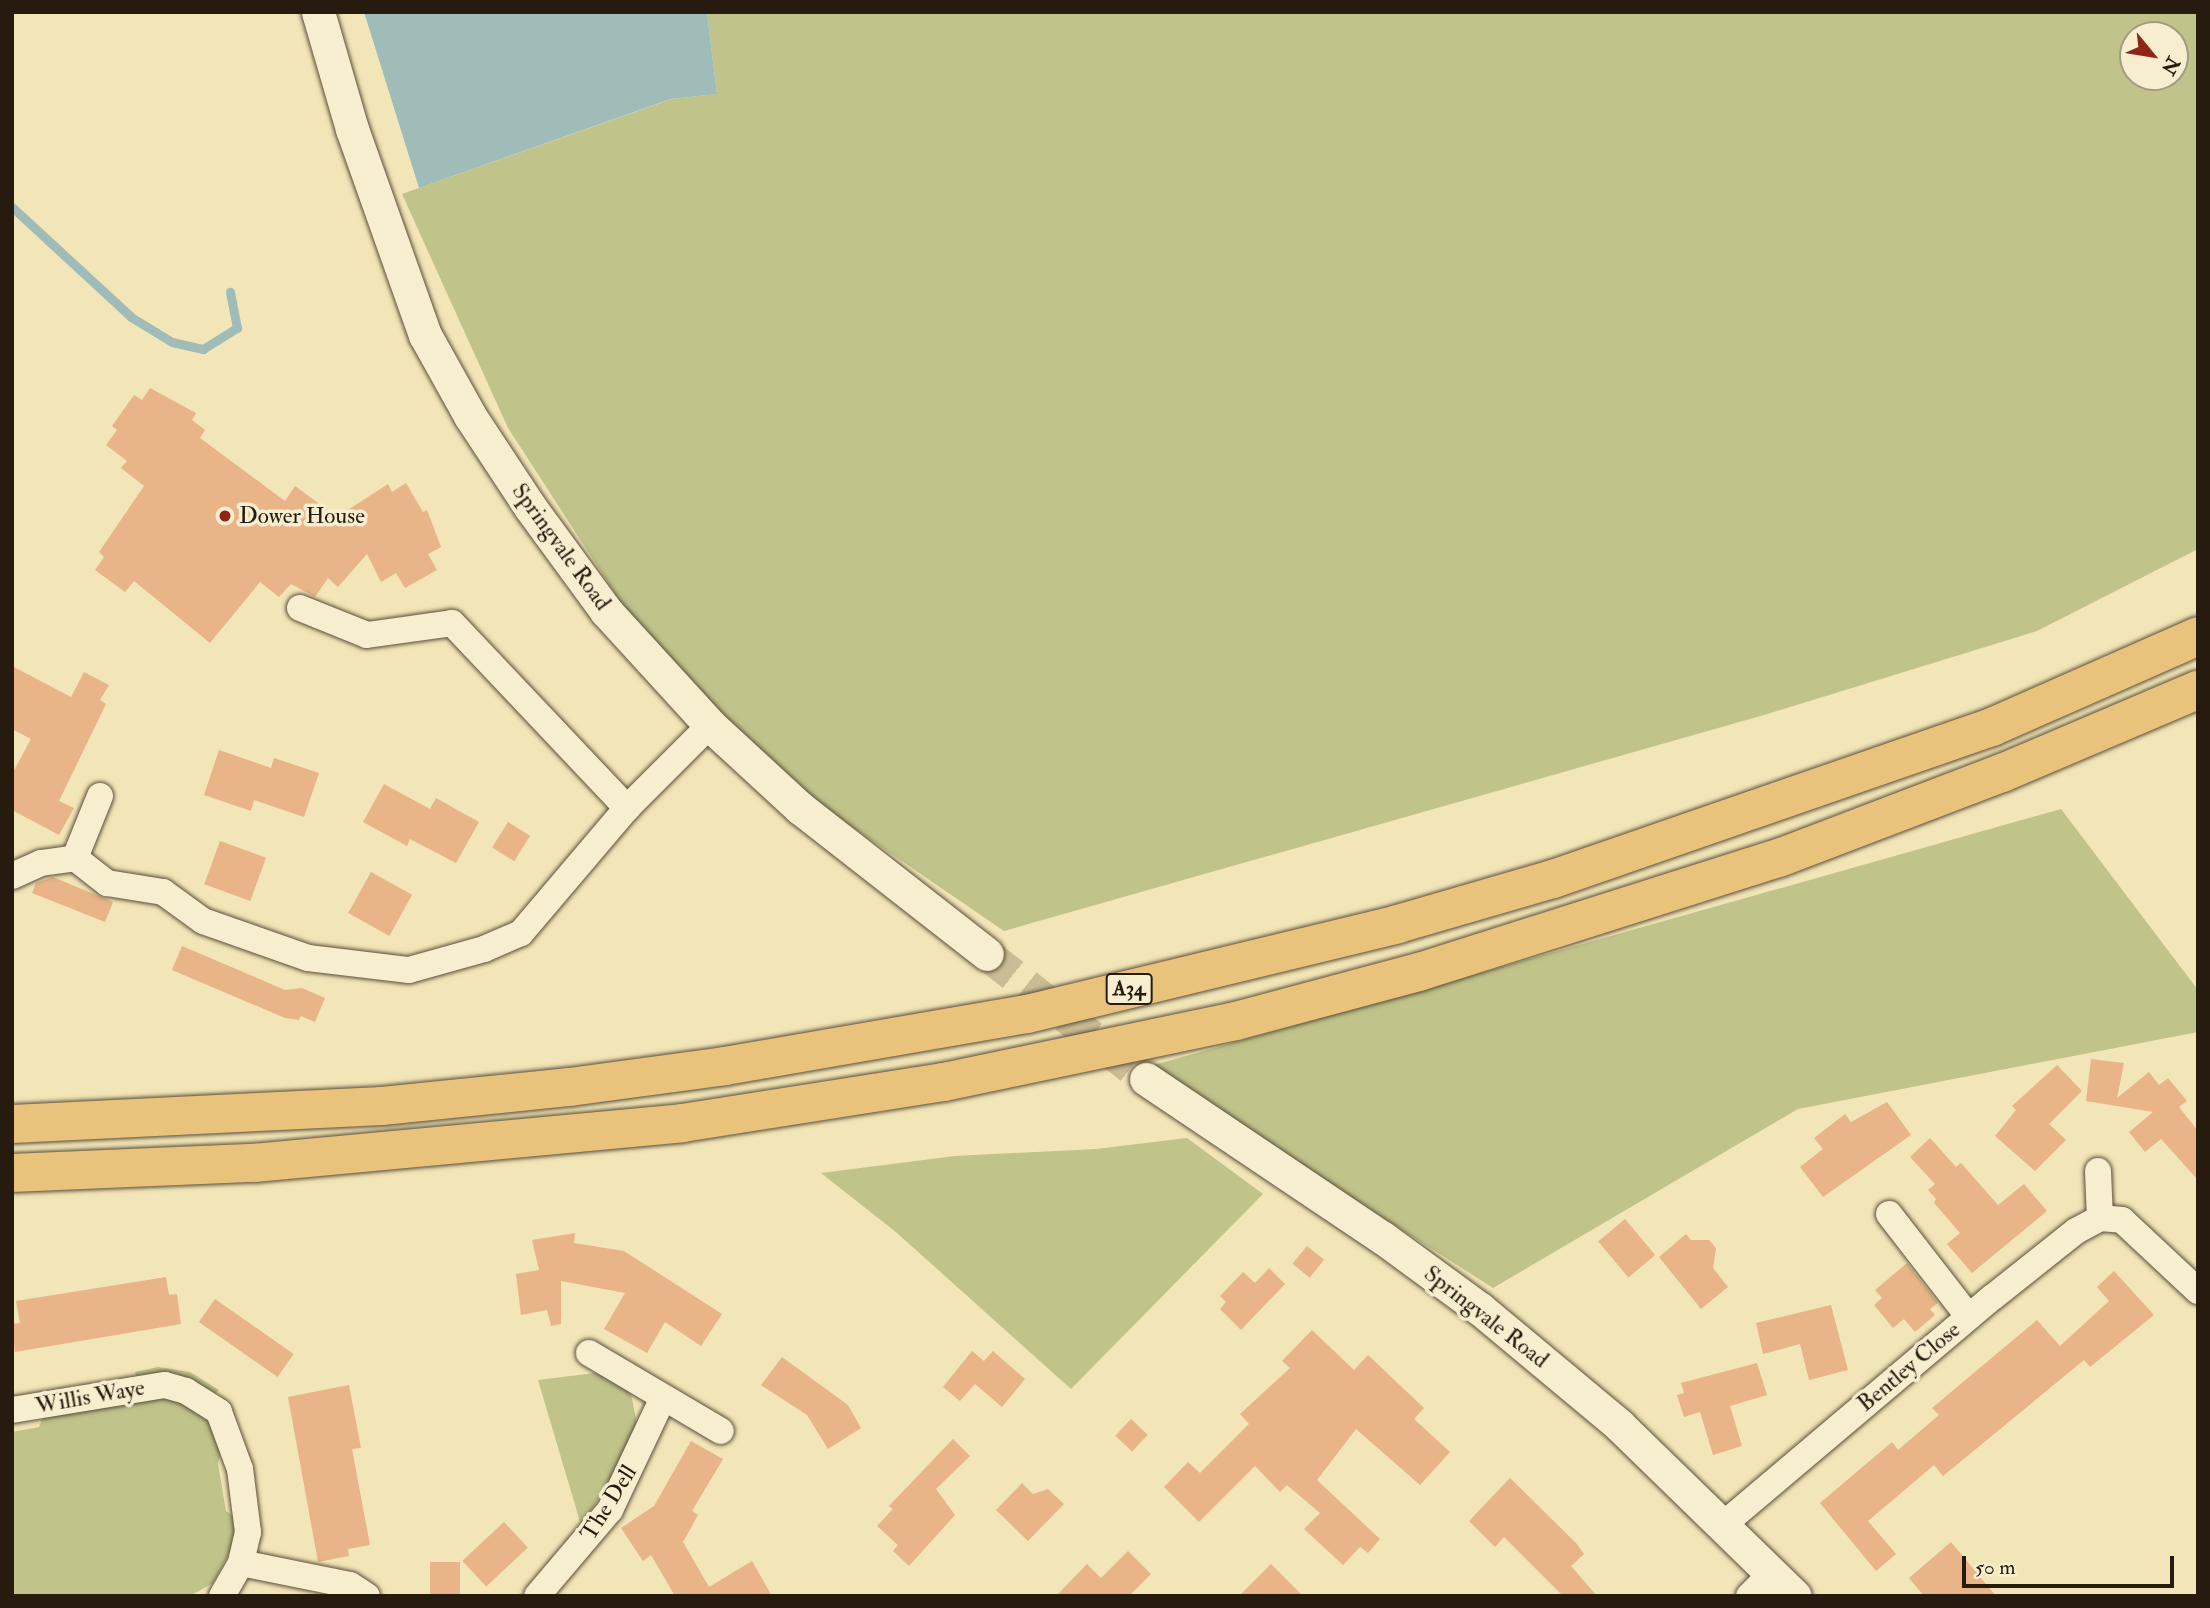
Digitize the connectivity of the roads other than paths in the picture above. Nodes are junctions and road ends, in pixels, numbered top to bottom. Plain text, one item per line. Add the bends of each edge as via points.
1 (318, 12) edge
2 (300, 608) dead end
3 (2198, 636) edge
4 (2198, 691) edge
5 (710, 725) junction
6 (100, 796) dead end
7 (627, 808) junction
8 (75, 858) junction
9 (12, 876) edge
10 (987, 954) tunnel mouth
11 (1146, 1079) tunnel mouth
12 (12, 1124) edge
13 (2098, 1171) dead end
14 (12, 1173) edge
15 (1889, 1214) dead end
16 (2100, 1218) junction
17 (2198, 1291) edge
18 (1969, 1317) junction
19 (589, 1353) dead end
20 (663, 1398) junction
21 (12, 1410) edge
22 (721, 1431) dead end
23 (1724, 1524) junction
24 (241, 1563) junction
25 (1772, 1588) edge
26 (222, 1596) edge
27 (367, 1596) edge
28 (537, 1596) edge

1 - 5 street, Springvale Road via 352,129 425,335 463,405 530,508 606,611
2 - 7 street via 367,635 452,623
3 - 12 highway, A34 via 1992,727 1553,879 1398,925 1027,1014 725,1066 570,1087 330,1109
4 - 14 highway, A34 via 2002,773 1779,858 1419,972 1236,1021 944,1082 682,1123 254,1163
5 - 7 street
5 - 10 street, Springvale Road via 800,808
6 - 8 street
7 - 8 street via 521,933 484,949 409,970 308,958 203,921 163,892 107,883
8 - 9 street via 41,863
11 - 23 street, Springvale Road via 1383,1238 1480,1310 1619,1425
13 - 16 street
15 - 18 street
16 - 17 street via 2122,1220
16 - 18 street, Bentley Close via 2076,1231
18 - 23 street, Bentley Close
19 - 20 street
20 - 22 street
20 - 28 street, The Dell via 610,1510
21 - 24 street, Willis Waye via 127,1387 165,1385 186,1391 219,1412 240,1469 248,1532
23 - 25 street, Springvale Road
24 - 26 street, Willis Waye
24 - 27 street via 349,1586

